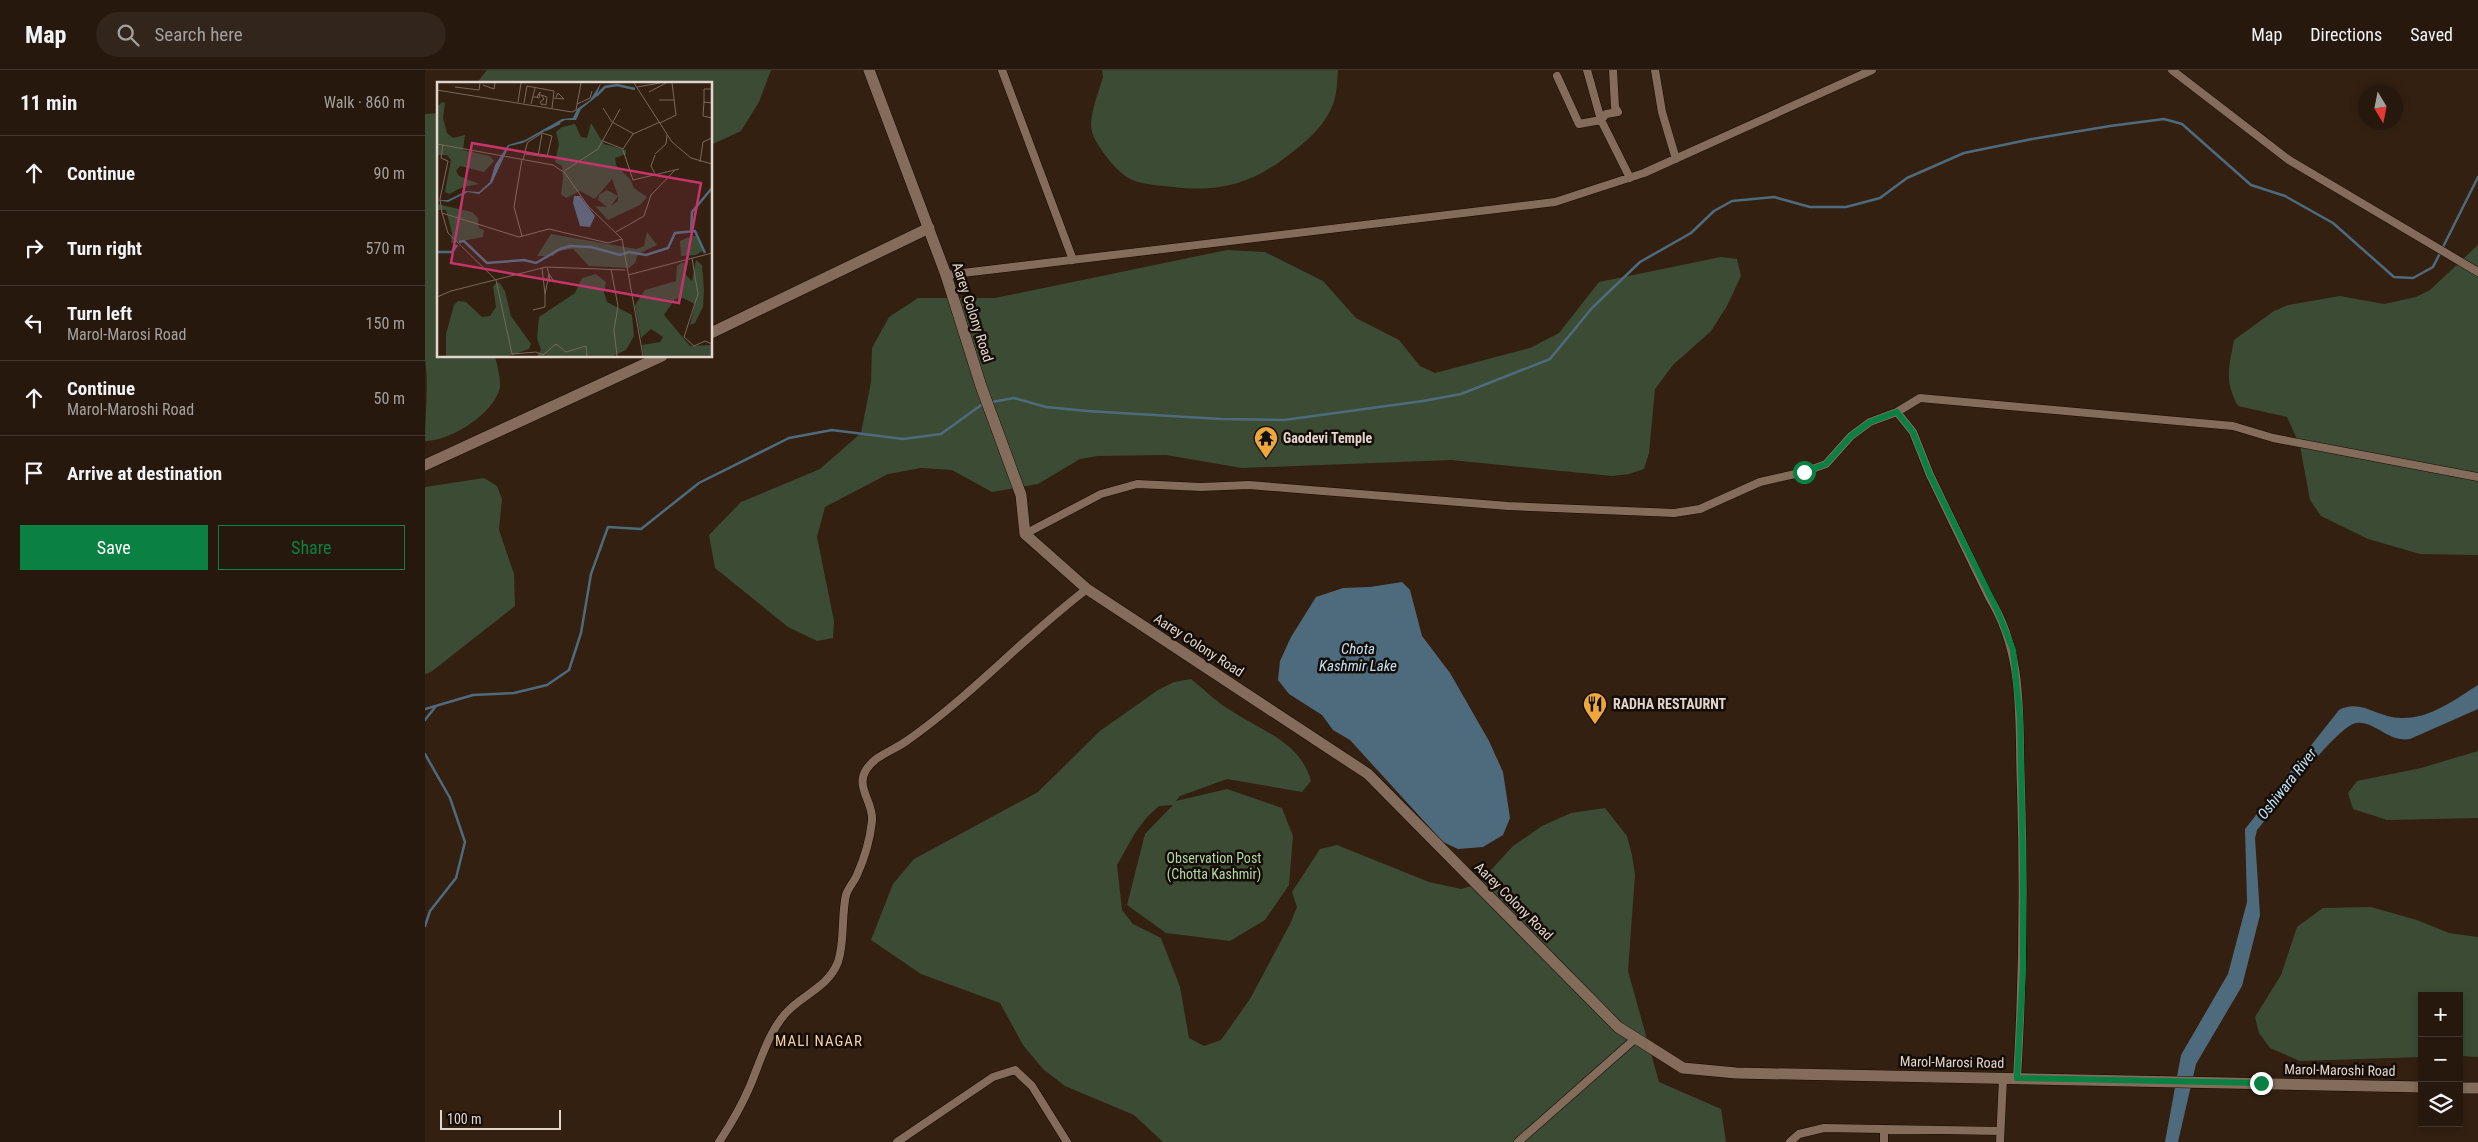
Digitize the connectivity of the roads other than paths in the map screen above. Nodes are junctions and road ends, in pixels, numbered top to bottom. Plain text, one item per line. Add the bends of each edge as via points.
1 (869, 70) edge
2 (1002, 70) edge
3 (1587, 70) edge
4 (1613, 70) edge
5 (1655, 70) edge
6 (1872, 70) edge
7 (2172, 70) edge
8 (1557, 76) dead end
9 (1601, 120) junction
10 (1676, 159) junction
11 (1630, 178) junction
12 (929, 228) junction
13 (1073, 260) junction
14 (2478, 272) edge
15 (946, 274) junction
16 (713, 332) edge
17 (658, 358) edge
18 (1897, 412) junction
19 (425, 465) edge
20 (2478, 477) edge
21 (1025, 534) junction
22 (1087, 589) junction
23 (1636, 1038) junction
24 (1736, 1073) joint
25 (2003, 1078) junction
26 (2017, 1078) junction
27 (2197, 1082) joint
28 (2418, 1087) edge
29 (2463, 1088) edge
30 (2478, 1088) edge
31 (1884, 1129) junction
32 (2000, 1131) junction
33 (719, 1142) edge
34 (897, 1142) edge
35 (1067, 1142) edge
36 (1518, 1142) edge
37 (1790, 1142) edge
38 (1883, 1142) edge
39 (2000, 1142) edge

1 - 12 main road, Aarey Colony Road
2 - 13 street
3 - 9 street
4 - 9 street via 1618,112 1606,114
5 - 10 street via 1662,112
6 - 10 street
7 - 14 street via 2289,160
8 - 9 street via 1579,124
9 - 11 street
10 - 11 street
11 - 13 street via 1555,202
12 - 15 main road, Aarey Colony Road
12 - 16 main road
13 - 15 street
15 - 21 main road, Aarey Colony Road via 993,422 1021,495
17 - 19 main road
18 - 20 street via 1920,398 2233,426 2273,438
18 - 21 street via 1870,422 1851,436 1826,464 1760,482 1700,509 1674,513 1508,506 1249,485 1137,484 1101,494
18 - 26 street via 1913,432 2013,650 2020,718 2023,867 2023,969
21 - 22 main road, Aarey Colony Road
22 - 23 main road, Aarey Colony Road via 1368,774 1617,1027
22 - 33 street via 908,741 881,755 867,768 862,788 872,816 871,834 865,858 846,893 837,963 829,978 784,1015 771,1035 737,1114
23 - 24 main road, Aarey Colony Road via 1683,1068
23 - 36 street
24 - 25 main road, Marol-Marosi Road
25 - 26 main road, Marol-Marosi Road
25 - 32 street
26 - 27 main road, Marol-Marosi Road
27 - 28 main road, Marol-Maroshi Road
29 - 30 main road
31 - 32 street
31 - 37 street via 1809,1130
31 - 38 street
32 - 39 street
34 - 35 street via 993,1077 1015,1070 1032,1086

